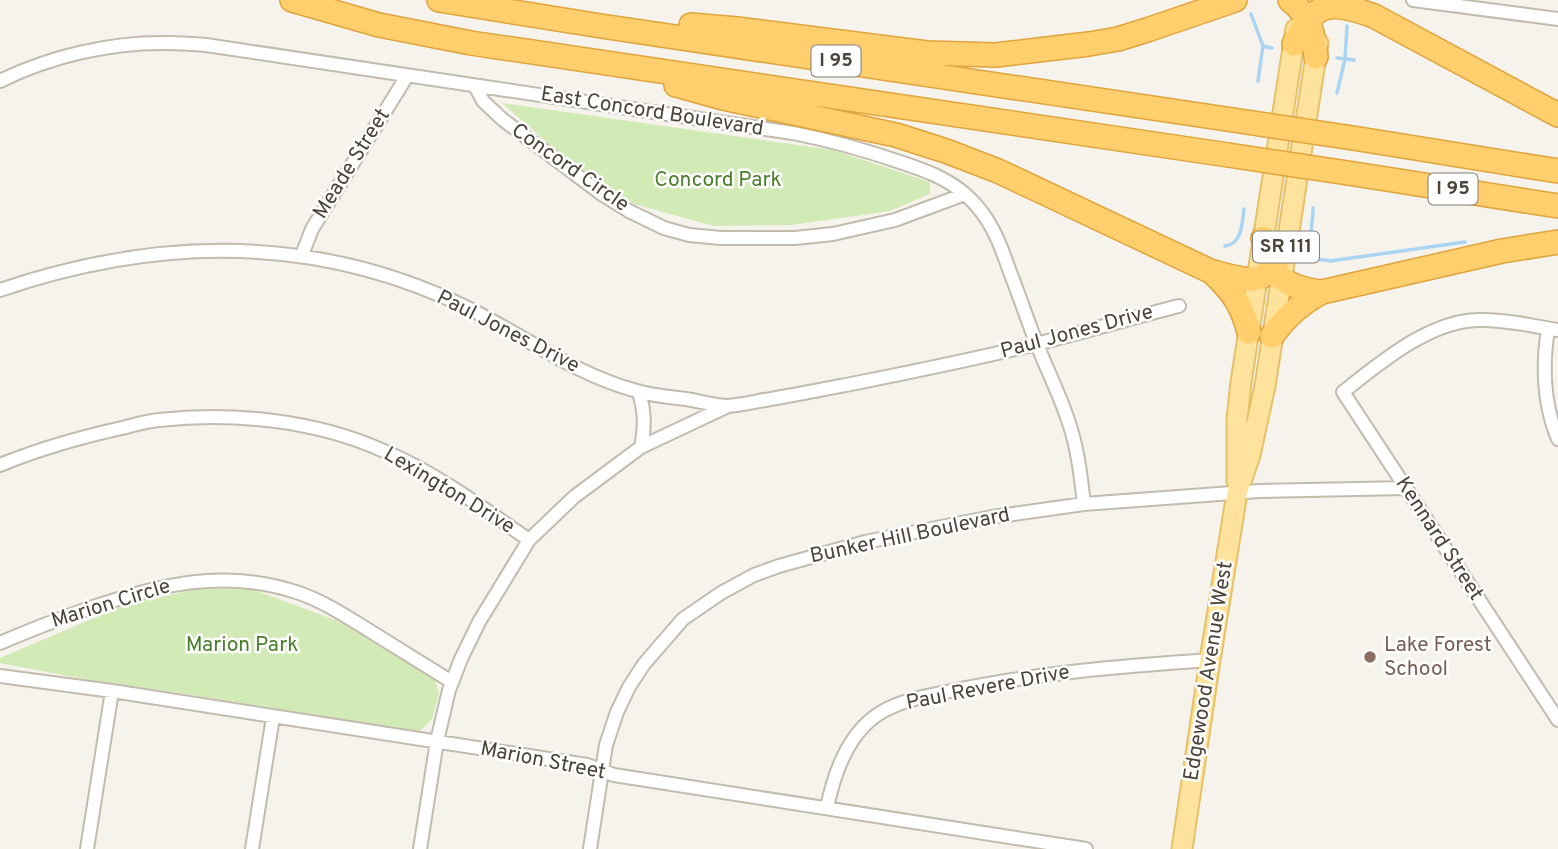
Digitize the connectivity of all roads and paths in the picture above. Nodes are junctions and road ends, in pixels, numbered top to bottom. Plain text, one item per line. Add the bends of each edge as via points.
1 (292, 0) edge
2 (439, 0) edge
3 (1235, 0) edge
4 (1356, 0) edge
5 (1413, 0) edge
6 (1307, 5) edge
7 (1491, 5) edge
8 (1374, 16) junction
9 (1558, 19) edge
10 (601, 26) junction
11 (1294, 44) joint
12 (1316, 57) joint
13 (596, 61) junction
14 (407, 76) junction
15 (0, 81) edge
16 (475, 86) junction
17 (1558, 115) edge
18 (1558, 171) edge
19 (965, 194) junction
20 (1558, 206) edge
21 (1263, 238) joint
22 (1558, 243) edge
23 (1286, 246) joint
24 (302, 255) junction
25 (1210, 271) junction
26 (1270, 275) junction
27 (0, 290) edge
28 (1322, 292) junction
29 (1179, 306) dead end
30 (1553, 329) edge
31 (1249, 332) junction
32 (1272, 336) junction
33 (1037, 344) junction
34 (639, 392) junction
35 (728, 406) junction
36 (1558, 439) edge
37 (640, 447) junction
38 (0, 465) edge
39 (1406, 488) junction
40 (1237, 493) junction
41 (1084, 504) junction
42 (529, 540) junction
43 (0, 643) edge
44 (1210, 660) junction
45 (0, 676) edge
46 (452, 682) junction
47 (112, 691) junction
48 (273, 717) junction
49 (1558, 720) edge
50 (438, 741) junction
51 (602, 771) junction
52 (827, 808) junction
53 (87, 849) edge
54 (252, 849) edge
55 (421, 849) edge
56 (590, 849) edge
57 (1086, 849) edge
58 (1182, 849) edge

1 - 13 highway, I 95 via 422,34
2 - 10 highway, I 95
3 - 10 highway via 1118,39 996,55 928,52 699,26
4 - 8 highway
5 - 7 street
6 - 8 highway via 1345,4
6 - 11 highway
6 - 12 highway
7 - 9 street
8 - 17 highway
10 - 18 highway, I 95, bridge
11 - 21 main road, SR 111
12 - 23 main road, SR 111
13 - 20 highway, I 95, bridge
13 - 25 highway via 723,98 946,150
14 - 15 street, East Concord Boulevard via 167,43 88,52 36,65
14 - 16 street, East Concord Boulevard
14 - 24 street, Meade Street via 312,229
16 - 19 street, East Concord Boulevard via 831,141 926,170
16 - 19 street, Concord Circle via 502,119 604,195 664,228 690,235 795,238 833,234 895,220
19 - 33 street, East Concord Boulevard via 997,235
21 - 26 highway
22 - 28 highway via 1502,251
23 - 26 highway
24 - 27 street, Paul Jones Drive via 227,250 157,254 87,265
24 - 34 street, Paul Jones Drive via 353,266 429,292 573,367
25 - 26 highway via 1245,281
25 - 31 highway via 1239,303
26 - 28 highway
26 - 31 main road, Edgewood Avenue West / SR 111
26 - 32 main road, Edgewood Avenue West / SR 111
28 - 32 highway via 1302,304
29 - 33 street, Paul Jones Drive
30 - 36 street via 1544,352 1544,386
30 - 39 street, Kennard Street via 1479,320 1446,326 1410,344 1343,392
31 - 40 main road, Edgewood Avenue West / SR 111 via 1237,419
32 - 40 main road, Edgewood Avenue West / SR 111 via 1258,421
33 - 35 street, Paul Jones Drive
33 - 41 street, East Concord Boulevard via 1070,427
34 - 35 street, Paul Jones Drive
34 - 37 street via 645,428
35 - 37 street, Paul Jones Drive
37 - 42 street, Paul Jones Drive via 574,497
38 - 42 street, Lexington Drive via 158,420 215,417 302,425 394,456
39 - 40 street, Bunker Hill Boulevard
39 - 49 street, Kennard Street
40 - 41 street, Bunker Hill Boulevard
40 - 44 main road, Edgewood Avenue West / SR 111
41 - 51 street, Bunker Hill Boulevard via 865,542 779,566 721,593 683,619 644,664 617,712
42 - 46 street, Paul Jones Drive via 479,622
43 - 46 street, Marion Circle via 132,594 202,580 244,581 300,594 334,609
44 - 52 street, Paul Revere Drive via 1087,669 909,700 881,712 863,727 839,765
44 - 58 main road, Edgewood Avenue West / SR 111
45 - 47 street, Marion Street
46 - 50 street, Paul Jones Drive
47 - 48 street, Marion Street
47 - 53 street
48 - 50 street, Marion Street
48 - 54 street
50 - 51 street, Marion Street
50 - 55 street, Paul Jones Drive
51 - 52 street, Marion Street
51 - 56 street, Bunker Hill Boulevard
52 - 57 street, Marion Street

